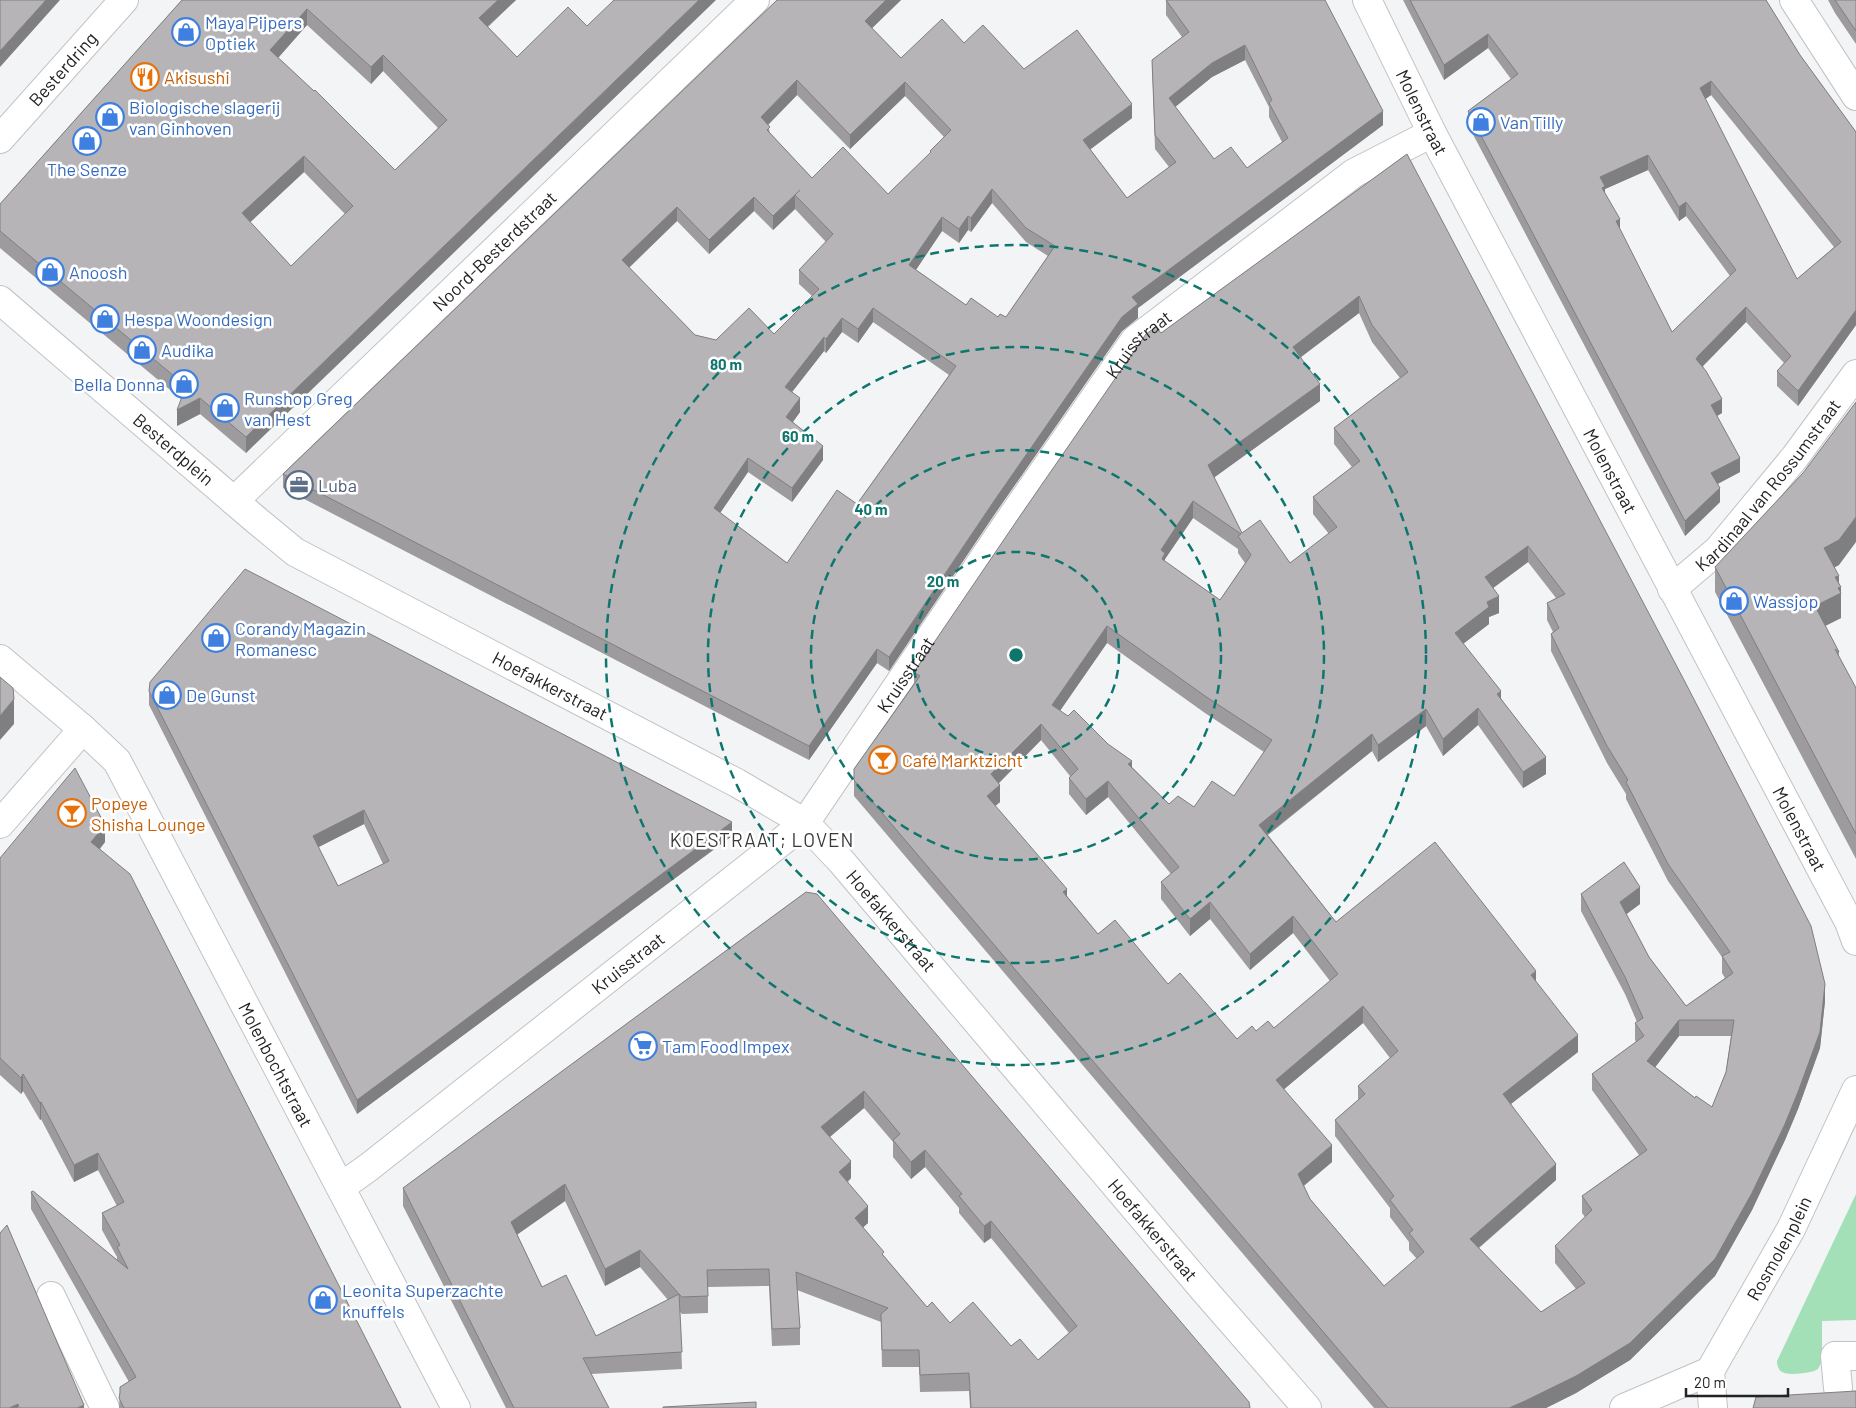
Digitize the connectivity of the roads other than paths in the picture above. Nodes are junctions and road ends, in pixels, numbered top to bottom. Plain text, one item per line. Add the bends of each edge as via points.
1 (124, 0) edge
2 (755, 0) edge
3 (1367, 0) edge
4 (1794, 0) edge
5 (1856, 96) edge
6 (1432, 133) junction
7 (0, 139) edge
8 (0, 300) edge
9 (1856, 374) edge
10 (234, 501) junction
11 (255, 519) joint
12 (1672, 589) junction
13 (0, 659) edge
14 (83, 729) junction
15 (805, 823) junction
16 (0, 824) edge
17 (1856, 941) edge
18 (1856, 1090) edge
19 (341, 1187) junction
20 (51, 1296) dead end
21 (1856, 1356) edge
22 (1710, 1371) junction
23 (1838, 1388) dead end
24 (105, 1408) edge
25 (456, 1408) edge
26 (1307, 1408) edge
27 (1624, 1408) edge
28 (1713, 1408) edge

1 - 7 street, Besterdring
2 - 10 street, Noord-Besterdstraat
3 - 6 street, Molenstraat
4 - 5 street
6 - 12 street, Molenstraat
6 - 15 street, Kruisstraat via 1354,173 1135,340
8 - 10 street, Besterdplein
9 - 12 street, Kardinaal van Rossumstraat via 1795,457 1718,550
10 - 11 street, Besterdplein
11 - 15 street, Hoefakkerstraat via 295,552 737,783
12 - 17 street, Molenstraat via 1849,922
13 - 14 street
14 - 16 street
14 - 19 street, Molenbochtstraat via 117,760
15 - 19 street, Kruisstraat
15 - 26 street, Hoefakkerstraat via 841,861
18 - 22 street, Rosmolenplein via 1791,1229
19 - 25 street, Molenbochtstraat
20 - 24 street
21 - 23 street via 1836,1356
22 - 27 street
22 - 28 street

